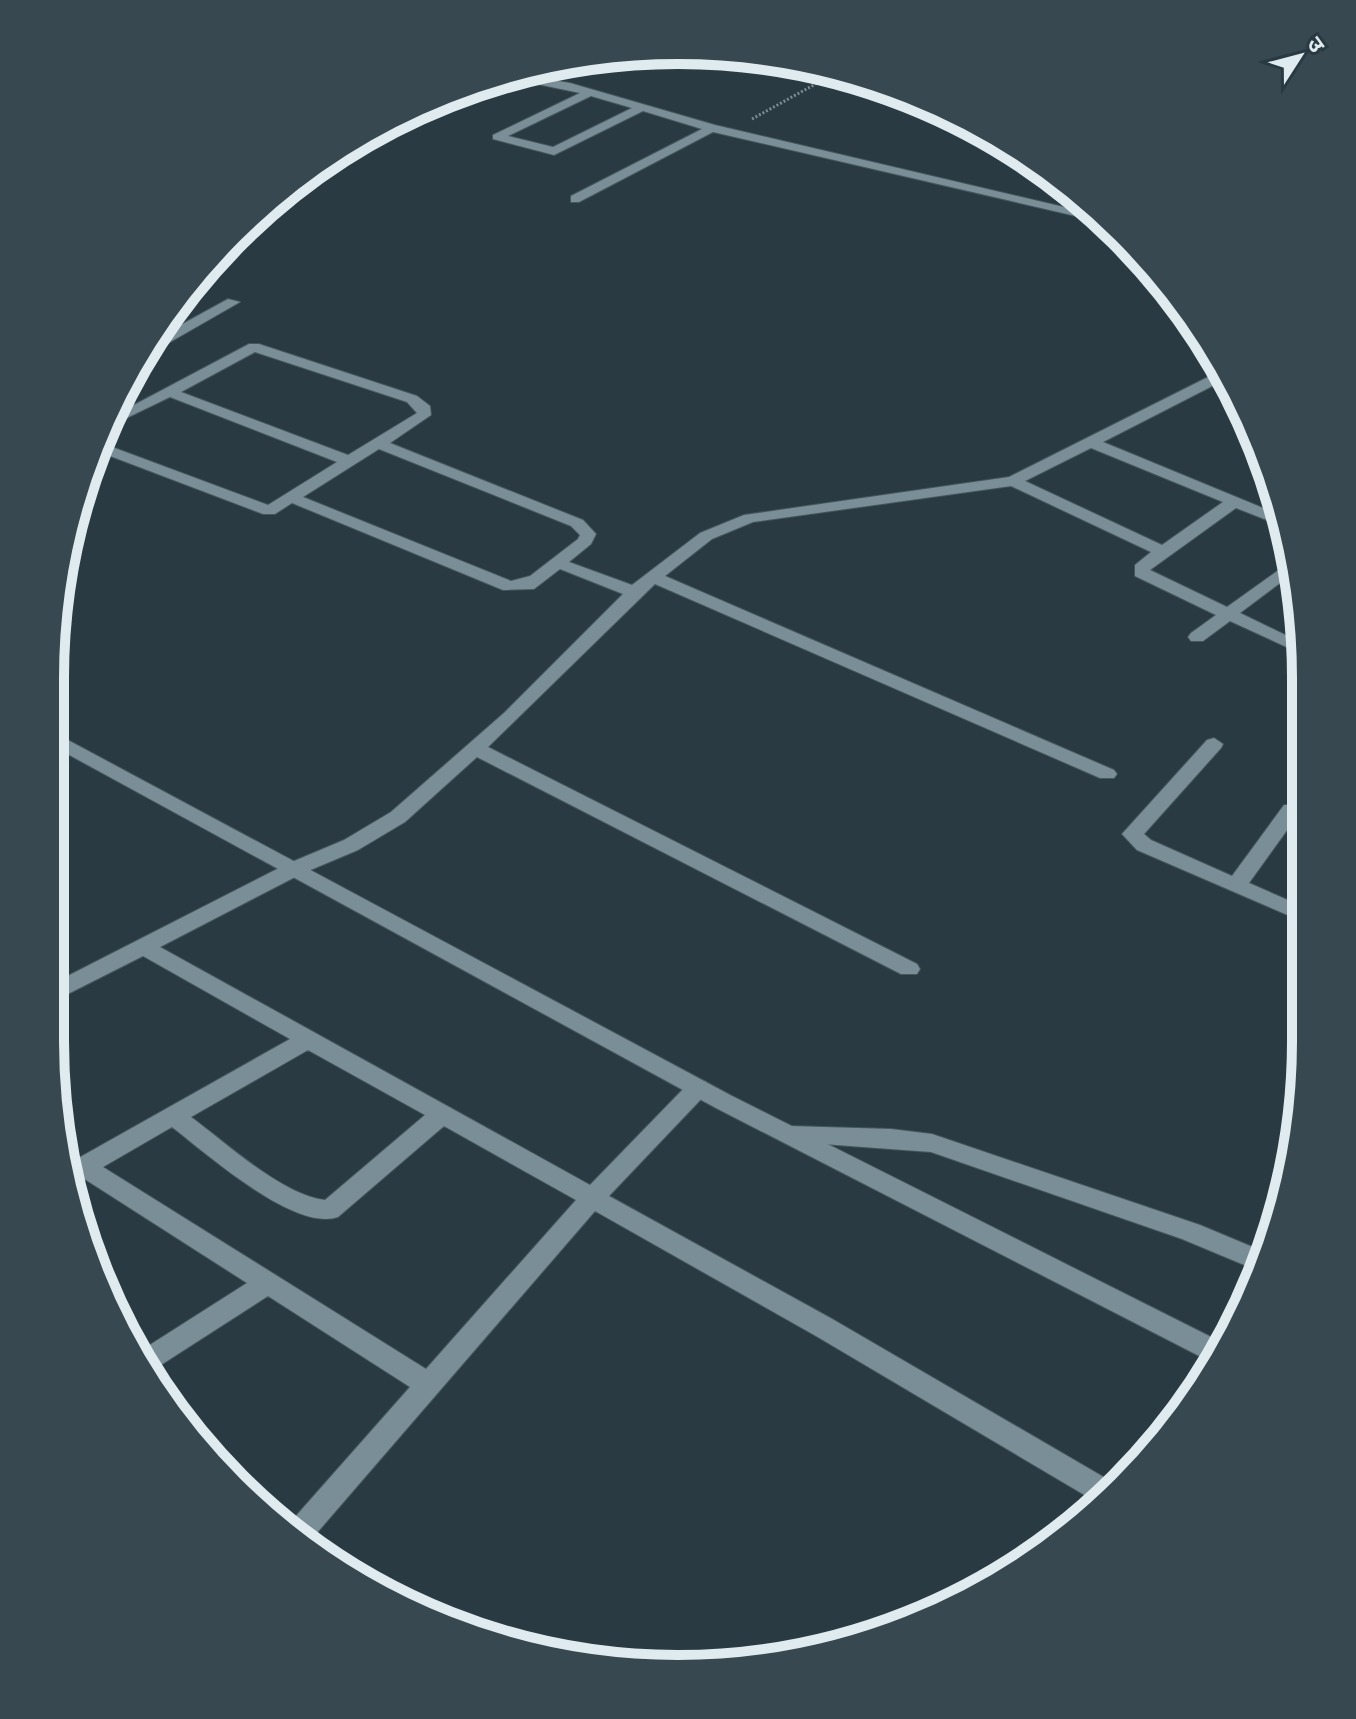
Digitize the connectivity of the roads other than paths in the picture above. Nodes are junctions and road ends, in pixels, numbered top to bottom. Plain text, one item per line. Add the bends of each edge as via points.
1 (535, 81) edge
2 (590, 92) junction
3 (643, 107) junction
4 (712, 128) junction
5 (575, 199) dead end
6 (1082, 215) edge
7 (233, 302) dead end
8 (174, 328) edge
9 (181, 331) junction
10 (166, 339) edge
11 (1214, 379) edge
12 (166, 391) junction
13 (123, 416) edge
14 (1093, 443) junction
15 (379, 444) junction
16 (108, 451) edge
17 (351, 462) junction
18 (1013, 481) junction
19 (293, 498) junction
20 (1235, 501) junction
21 (1270, 516) edge
22 (1162, 551) junction
23 (558, 563) junction
24 (1283, 573) edge
25 (652, 576) junction
26 (634, 592) junction
27 (1227, 616) junction
28 (1197, 637) dead end
29 (1291, 644) edge
30 (64, 744) edge
31 (1214, 744) dead end
32 (475, 748) junction
33 (1107, 774) dead end
34 (1291, 810) dead end
35 (294, 869) junction
36 (1237, 884) junction
37 (1292, 910) edge
38 (143, 947) junction
39 (909, 969) dead end
40 (64, 986) edge
41 (309, 1039) junction
42 (698, 1088) junction
43 (443, 1113) junction
44 (173, 1116) junction
45 (790, 1135) junction
46 (78, 1170) edge
47 (79, 1173) edge
48 (593, 1197) junction
49 (1252, 1258) edge
50 (268, 1283) junction
51 (1210, 1349) edge
52 (152, 1357) edge
53 (427, 1384) junction
54 (1098, 1489) edge
55 (304, 1528) edge

1 - 2 street
2 - 3 street
2 - 3 street via 497,137 554,151
3 - 4 street
4 - 5 street
4 - 6 street
7 - 9 street
8 - 9 street
9 - 10 street
11 - 14 street
12 - 13 street
12 - 15 street via 246,349 266,348 423,405 424,415
12 - 17 street
14 - 18 street
14 - 20 street
15 - 17 street
15 - 23 street via 584,527 585,541
16 - 19 street via 260,510 278,508
17 - 19 street
18 - 22 street
18 - 25 street via 750,518 706,536
19 - 23 street via 509,586 528,585
20 - 21 street
20 - 22 street
22 - 27 street via 1141,572
23 - 26 street
24 - 27 street
25 - 26 street
25 - 33 street
26 - 32 street
27 - 28 street
27 - 29 street
30 - 35 street
31 - 36 street via 1132,834 1144,845
32 - 35 street via 387,824
32 - 39 street
34 - 36 street
35 - 38 street
35 - 42 street
36 - 37 street
38 - 40 street
38 - 41 street
41 - 43 street
41 - 44 street
42 - 45 street
42 - 48 street
43 - 44 street via 329,1210 320,1211 293,1201
43 - 48 street
44 - 46 street
45 - 49 street via 932,1143
45 - 51 street
47 - 50 street
48 - 53 street
48 - 54 street
50 - 52 street
50 - 53 street
53 - 55 street

